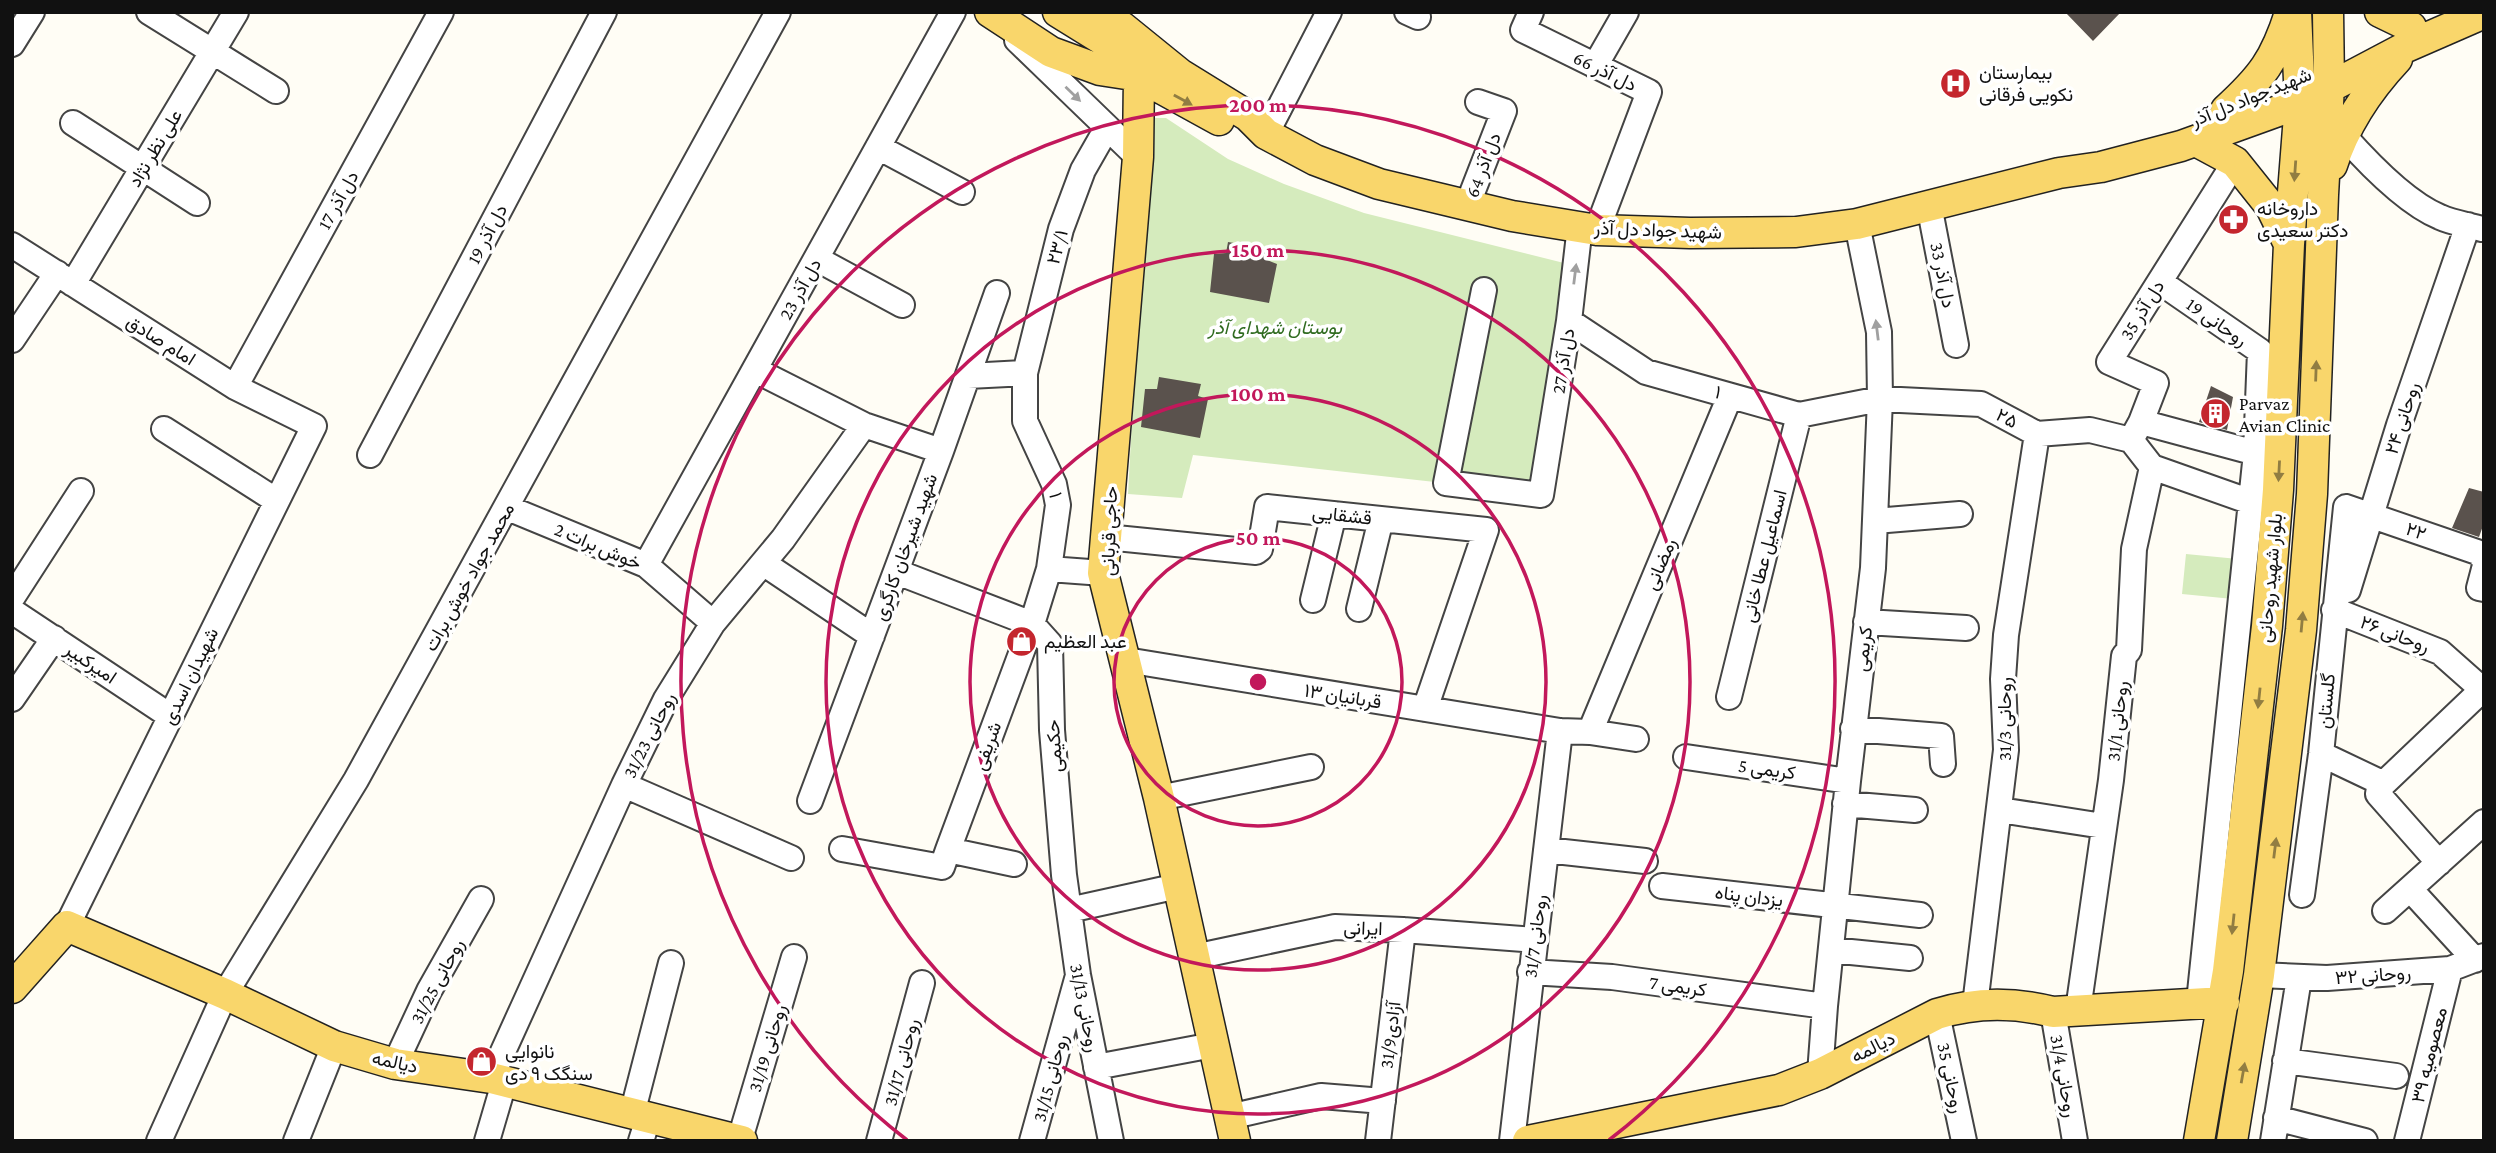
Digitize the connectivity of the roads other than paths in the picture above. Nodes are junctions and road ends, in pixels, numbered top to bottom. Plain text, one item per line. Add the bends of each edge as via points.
1 (32, 12) edge
2 (149, 12) edge
3 (236, 12) edge
4 (440, 12) edge
5 (604, 12) edge
6 (778, 12) edge
7 (953, 12) edge
8 (989, 12) edge
9 (1329, 12) edge
10 (1531, 12) edge
11 (1626, 12) edge
12 (2290, 12) edge
13 (2296, 12) edge
14 (2328, 12) edge
15 (2380, 12) edge
16 (2440, 12) edge
17 (2484, 13) edge
18 (1073, 14) edge
19 (1126, 20) edge
20 (2409, 37) junction
21 (12, 44) edge
22 (212, 52) junction
23 (1051, 52) junction
24 (1595, 66) junction
25 (2329, 75) junction
26 (1139, 76) junction
27 (276, 92) dead end
28 (2300, 92) junction
29 (1478, 102) dead end
30 (2226, 110) junction
31 (73, 123) dead end
32 (1107, 128) junction
33 (1266, 134) junction
34 (2344, 136) junction
35 (2196, 141) junction
36 (878, 147) junction
37 (1138, 157) junction
38 (2235, 162) junction
39 (142, 169) junction
40 (2059, 173) junction
41 (962, 192) dead end
42 (2323, 195) junction
43 (197, 204) dead end
44 (1929, 205) junction
45 (1467, 206) junction
46 (1857, 224) junction
47 (2476, 227) edge
48 (1589, 228) junction
49 (2289, 244) junction
50 (12, 245) edge
51 (817, 259) junction
52 (65, 278) junction
53 (2160, 282) junction
54 (2287, 287) junction
55 (2319, 287) junction
56 (1483, 290) dead end
57 (997, 293) dead end
58 (902, 305) dead end
59 (1569, 321) junction
60 (12, 340) edge
61 (1956, 345) dead end
62 (755, 370) junction
63 (1025, 373) junction
64 (968, 376) junction
65 (236, 387) junction
66 (1730, 396) junction
67 (1880, 399) junction
68 (1799, 415) junction
69 (864, 425) junction
70 (314, 426) joint
71 (164, 429) dead end
72 (2136, 431) junction
73 (2037, 434) junction
74 (941, 451) junction
75 (2256, 453) junction
76 (370, 455) dead end
77 (2152, 467) junction
78 (81, 491) dead end
79 (277, 501) junction
80 (2251, 502) junction
81 (2346, 507) joint
82 (508, 508) junction
83 (1334, 514) junction
84 (1960, 514) dead end
85 (2371, 515) junction
86 (1381, 519) junction
87 (1875, 520) junction
88 (1106, 537) junction
89 (2484, 559) edge
90 (763, 563) junction
91 (646, 565) junction
92 (1049, 569) junction
93 (2484, 569) edge
94 (897, 572) junction
95 (1103, 573) junction
96 (2484, 589) edge
97 (12, 598) edge
98 (1313, 600) dead end
99 (1359, 609) dead end
100 (12, 611) edge
101 (2338, 611) junction
102 (1866, 622) junction
103 (713, 623) junction
104 (1032, 624) junction
105 (1966, 628) dead end
106 (872, 636) junction
107 (54, 638) junction
108 (1126, 660) junction
109 (2483, 691) edge
110 (1729, 697) dead end
111 (12, 699) edge
112 (1425, 709) junction
113 (170, 716) junction
114 (1853, 729) junction
115 (1560, 731) junction
116 (1590, 732) junction
117 (1636, 739) dead end
118 (2321, 754) junction
119 (1686, 757) dead end
120 (1943, 764) dead end
121 (1311, 767) dead end
122 (2382, 783) junction
123 (624, 785) junction
124 (1847, 792) junction
125 (1159, 798) junction
126 (810, 801) dead end
127 (1915, 810) dead end
128 (2000, 810) junction
129 (2484, 822) edge
130 (2103, 826) junction
131 (842, 849) dead end
132 (1546, 850) junction
133 (791, 858) dead end
134 (945, 859) junction
135 (1645, 861) dead end
136 (2439, 863) junction
137 (1014, 864) dead end
138 (1064, 874) joint
139 (1178, 886) junction
140 (1662, 886) dead end
141 (2410, 889) junction
142 (2302, 895) dead end
143 (481, 899) dead end
144 (1836, 907) junction
145 (1069, 910) junction
146 (2385, 911) dead end
147 (1920, 915) dead end
148 (66, 926) junction
149 (1403, 930) junction
150 (1535, 940) junction
151 (1831, 950) junction
152 (794, 957) dead end
153 (1194, 957) junction
154 (1910, 958) dead end
155 (2479, 958) edge
156 (671, 963) dead end
157 (2450, 969) junction
158 (1530, 972) junction
159 (1078, 975) junction
160 (2259, 975) junction
161 (2299, 978) junction
162 (922, 983) dead end
163 (12, 988) edge
164 (225, 994) junction
165 (2211, 1002) junction
166 (1975, 1005) junction
167 (1825, 1006) junction
168 (2066, 1011) junction
169 (1937, 1014) junction
170 (1213, 1045) junction
171 (334, 1046) junction
172 (2286, 1061) junction
173 (395, 1064) junction
174 (1096, 1067) junction
175 (1821, 1074) junction
176 (2396, 1076) dead end
177 (497, 1081) junction
178 (1383, 1101) junction
179 (640, 1125) edge
180 (1232, 1129) edge
181 (2275, 1129) edge
182 (1580, 1135) edge
183 (741, 1140) edge
184 (159, 1141) edge
185 (296, 1141) edge
186 (486, 1141) edge
187 (879, 1141) edge
188 (1032, 1141) edge
189 (1111, 1141) edge
190 (1378, 1141) edge
191 (1511, 1141) edge
192 (1528, 1141) edge
193 (1964, 1141) edge
194 (2075, 1141) edge
195 (2199, 1141) edge
196 (2232, 1141) edge
197 (2365, 1141) edge
198 (2407, 1141) edge

1 - 21 street
2 - 22 street
3 - 22 street, علی نظر نژاد
4 - 65 street, دل آذر 17
5 - 76 street, دل آذر 19
6 - 82 street, محمد جواد خوش برات
7 - 36 street, دل آذر 23
8 - 23 main road
8 -> 32 street
9 - 33 street
10 - 24 street, دل آذر 66 via 1522,30
11 - 24 street
12 - 30 main road via 2268,67
13 - 28 main road, بلوار شهید روحانی
14 - 25 main road, بلوار شهید روحانی
15 - 20 main road
16 - 20 main road, شهید جواد دل آذر
17 - 20 main road
18 - 19 main road
18 - 23 main road via 1076,38 1071,47
18 - 26 main road
19 - 33 main road via 1180,74 1248,116
20 - 25 main road, شهید جواد دل آذر
20 - 34 main road
22 - 27 street
22 - 39 street, علی نظر نژاد
23 - 26 main road via 1100,70
24 - 48 street, دل آذر 66 via 1649,92
25 - 28 main road, شهید جواد دل آذر
25 - 42 main road, بلوار شهید روحانی
26 -> 33 main road via 1240,132
26 - 37 main road, حاجی قربانی
28 - 30 main road, شهید جواد دل آذر
28 - 35 main road, شهید جواد دل آذر
28 -> 49 main road, بلوار شهید روحانی
29 - 45 street, دل آذر 64 via 1504,111
30 - 40 main road, شهید جواد دل آذر via 2096,154
31 - 39 street
32 - 37 street
32 - 63 street, ۲۳/۱ via 1083,170 1061,229
33 - 45 main road, شهید جواد دل آذر via 1315,160 1379,184
34 - 42 main road
34 - 47 street via 2405,195 2439,217
35 - 38 main road
35 - 40 main road, شهید جواد دل آذر via 2101,167
36 - 41 street
36 - 51 street, دل آذر 23
37 - 88 main road, حاجی قربانی
38 - 49 main road via 2271,207
38 - 53 street, دل آذر 35
39 - 43 street
39 - 52 street, علی نظر نژاد
40 - 44 main road, شهید جواد دل آذر
42 - 55 main road, بلوار شهید روحانی
44 - 46 main road, شهید جواد دل آذر
44 - 61 street, دل آذر 33
45 - 48 main road, شهید جواد دل آذر
46 - 48 main road, شهید جواد دل آذر via 1783,232
67 -> 46 street, کریمی via 1878,332
47 - 85 street, روحانی ۲۴ via 2399,425
59 -> 48 street, دل آذر 27
49 - 54 main road, بلوار شهید روحانی
50 - 52 street, امام صادق
51 - 58 street
51 - 62 street, دل آذر 23
52 - 60 street, علی نظر نژاد
52 - 65 street, امام صادق
53 - 72 street, دل آذر 35 via 2109,362 2156,383
53 - 75 street, روحانی 19 via 2260,351
54 - 55 main road via 2303,275 2313,278
54 -> 165 main road, بلوار شهید روحانی via 2267,626
160 -> 55 main road, بلوار شهید روحانی via 2301,630 2312,494
56 - 59 street, دل آذر 27 via 1446,483 1541,495
57 - 64 street, شهید شیرخان کارگری
59 - 66 street, ۱ via 1646,372
62 - 69 street
62 - 91 street, دل آذر 23
63 - 64 street
63 - 92 street, ۱ via 1025,421 1054,484 1058,505
64 - 74 street, شهید شیرخان کارگری
65 - 70 street, امام صادق
66 - 68 street, ۱
66 - 116 street, رمضانی
67 - 68 street, ۱
67 - 73 street, ۲۵ via 1981,404
67 - 87 street, کریمی
68 - 110 street, اسماعیل عطا خانی
69 - 74 street
69 - 90 street, روحانی 31/23
70 - 79 street, شهیدان اسدی
71 - 79 street
72 - 73 street, ۲۵
72 - 75 street, ۲۵
72 - 77 street
73 - 128 street, روحانی 31/3 via 2006,635 2006,750
74 - 94 street, شهید شیرخان کارگری
75 - 80 street
77 - 80 street
77 - 130 street, روحانی 31/1 via 2134,549 2129,650 2124,656
78 - 97 street
79 - 113 street, شهیدان اسدی
80 - 165 street
81 - 85 street, ۲۲
81 - 101 street, گلستان
82 - 91 street, خوش برات 2
82 - 164 street, محمد جواد خوش برات via 356,780
83 - 86 street, قشقایی
83 - 88 street, قشقایی via 1267,507 1256,552
83 - 98 street
84 - 87 street
85 - 89 street, ۲۲ via 2477,552
85 - 101 street, روحانی ۲۴
86 - 99 street
86 - 112 street, قشقایی via 1486,530
87 - 102 street, کریمی
88 - 95 main road, حاجی قربانی
90 - 103 street, روحانی 31/23
90 - 106 street
91 - 103 street, خوش برات 2
92 - 95 street
92 - 104 street, ۱
93 - 96 street via 2479,587
94 - 104 street
94 - 106 street, شهید شیرخان کارگری
95 - 108 main road, حاجی قربانی
100 - 107 street, امیرکبیر
101 - 109 street, روحانی ۲۶ via 2440,652
101 - 118 street, گلستان
102 - 105 street
102 - 114 street, کریمی
103 - 123 street, روحانی 31/23 via 666,699
104 - 134 street, شریفی
104 - 138 street, حکیمی via 1049,644
106 - 126 street, شهید شیرخان کارگری
107 - 111 street
107 - 113 street, امیرکبیر
108 - 112 street, ۱۳ قربانیان
108 - 125 main road, حاجی قربانی
109 - 122 street
112 - 115 street, ۱۳ قربانیان
113 - 148 street, شهیدان اسدی
114 - 120 street via 1941,736
114 - 124 street, کریمی
115 - 116 street, ۱۳ قربانیان
115 - 132 street, روحانی 31/7
116 - 117 street, ۱۳ قربانیان
118 - 122 street
118 - 142 street, گلستان
119 - 124 street, کریمی 5
121 - 125 street
122 - 136 street via 2378,794
123 - 133 street
123 - 177 street, روحانی 31/23
124 - 127 street, کریمی 5
124 - 144 street, کریمی
125 - 139 main road, حاجی قربانی
128 - 130 street
128 - 166 street, روحانی 31/3
129 - 136 street
130 - 168 street, روحانی 31/1
131 - 134 street
132 - 135 street
132 - 150 street, روحانی 31/7
134 - 137 street
136 - 141 street
138 - 145 street, روحانی 31/13
139 - 145 street
139 - 153 main road, حاجی قربانی
140 - 144 street, یزدان پناه
141 - 146 street
141 - 155 street
143 - 173 street, روحانی 31/25 via 429,991
144 - 147 street, یزدان پناه
144 - 151 street, کریمی
145 - 159 street, روحانی 31/13
148 - 163 main road
148 - 164 main road, دیالمه
149 - 150 street, ایرانی
149 - 153 street, ایرانی via 1335,927
149 - 178 street, آزادی31/9
150 - 158 street, روحانی 31/7
151 - 154 street
151 - 167 street, کریمی
152 - 183 street, روحانی 31/19
153 - 170 main road, حاجی قربانی
155 - 157 street, روحانی ۳۲
156 - 179 street
157 - 161 street, روحانی ۳۲
157 - 198 street, معصومیه ۳۹
158 - 167 street, کریمی 7 via 1612,977
158 - 191 street, روحانی 31/7
159 - 174 street, روحانی 31/13
159 - 188 street, روحانی 31/15
160 - 161 street, روحانی ۳۲
196 -> 160 main road, بلوار شهید روحانی
161 - 172 street
162 - 187 street, روحانی 31/17
164 - 171 main road, دیالمه
164 - 184 street, محمد جواد خوش برات
165 - 168 main road, دیالمه
165 - 195 main road, بلوار شهید روحانی
166 - 168 main road, دیالمه
166 - 169 main road, دیالمه
167 - 175 street, کریمی
168 - 194 street, روحانی 31/4
169 - 175 main road, دیالمه
169 - 193 street, روحانی 35
170 - 174 street
170 - 180 main road, حاجی قربانی
171 - 173 main road, دیالمه
171 - 185 street
172 - 176 street
172 - 181 street
173 - 177 main road, دیالمه
174 - 189 street, روحانی 31/13
175 - 182 main road, دیالمه via 1779,1090
177 - 179 main road, دیالمه
177 - 186 street, روحانی 31/23
178 - 180 street via 1321,1096
178 - 190 street, آزادی31/9
179 - 183 main road, دیالمه
181 - 197 street
182 - 192 main road, دیالمه

